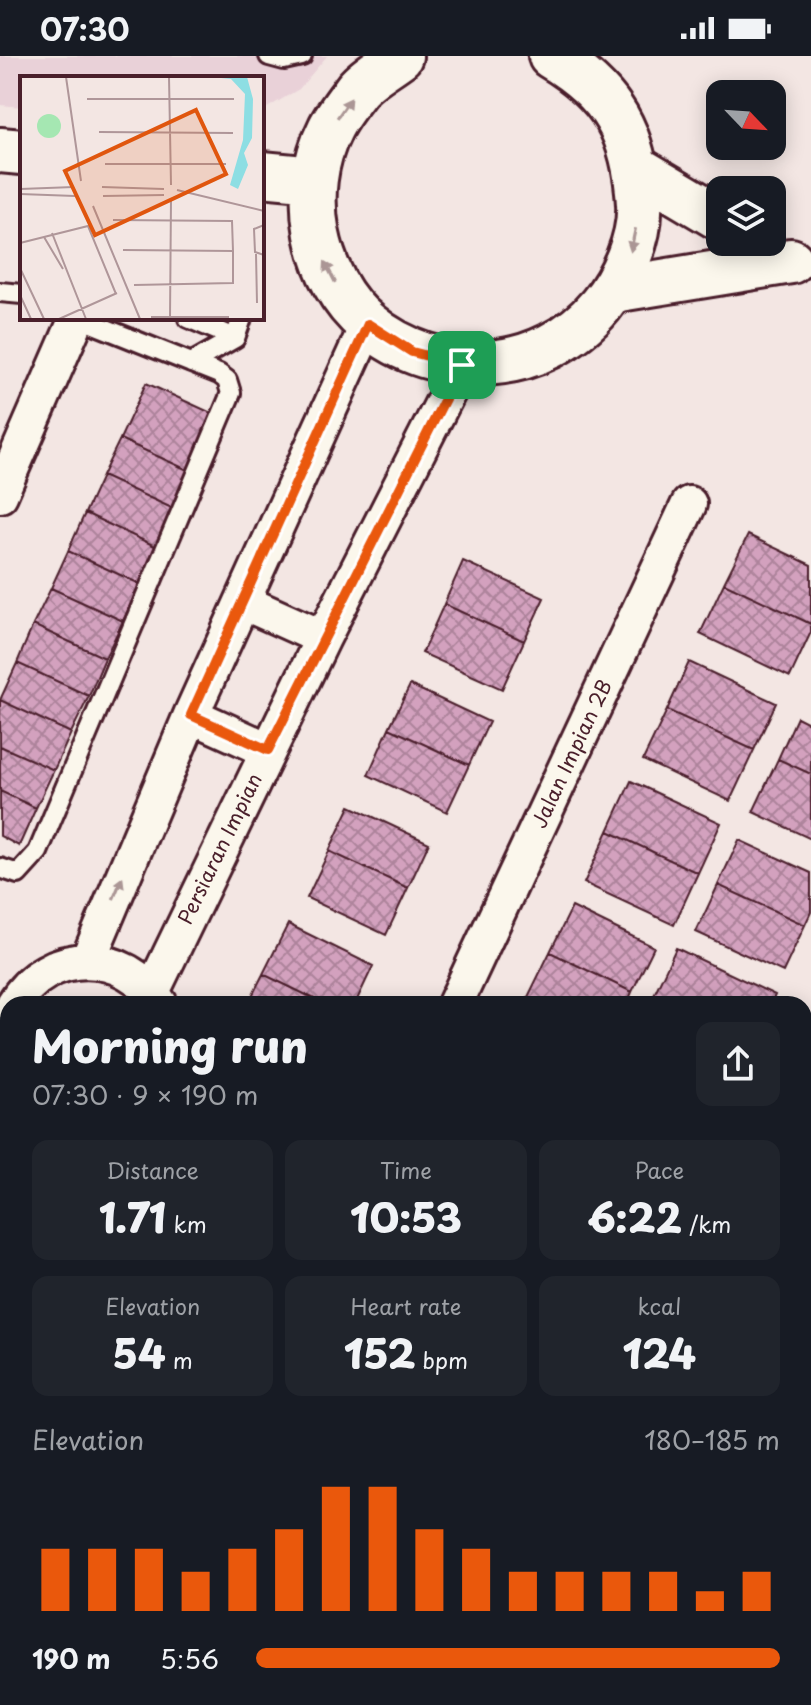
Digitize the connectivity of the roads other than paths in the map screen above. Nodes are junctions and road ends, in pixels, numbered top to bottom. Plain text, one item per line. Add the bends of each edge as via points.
1 (269, 56) edge
2 (302, 56) edge
3 (400, 56) edge
4 (551, 56) edge
5 (603, 56) edge
6 (606, 100) junction
7 (0, 150) edge
8 (20, 152) edge
9 (636, 168) junction
10 (264, 174) edge
11 (314, 179) junction
12 (706, 210) edge
13 (787, 256) edge
14 (613, 290) junction
15 (0, 292) edge
16 (20, 294) edge
17 (77, 320) edge
18 (83, 320) edge
19 (193, 320) edge
20 (241, 320) edge
21 (368, 324) junction
22 (235, 338) junction
23 (191, 363) junction
24 (462, 365) junction
25 (0, 495) edge
26 (689, 504) dead end
27 (243, 602) junction
28 (323, 638) junction
29 (191, 715) junction
30 (268, 750) junction
31 (0, 868) edge
32 (88, 960) junction
33 (20, 996) edge
34 (154, 996) edge
35 (157, 996) edge
36 (459, 996) edge

1 - 2 lane
11 -> 3 street via 329,130 359,87
4 - 6 street via 577,71
5 - 6 street
6 - 9 street via 625,132
7 - 8 street
9 - 12 street
9 -> 14 street via 639,210 631,251
10 - 11 street
21 -> 11 street via 341,294 323,258 314,219
13 - 14 street
14 - 24 street via 591,317 532,355
15 - 16 lane
17 - 25 street
18 - 23 lane
19 - 22 lane
20 - 22 lane
21 - 24 street via 412,352
21 - 27 street
22 - 23 lane
23 - 31 lane via 227,380 231,393 38,852 18,874
24 - 28 street, Persiaran Impian
26 - 36 street, Jalan Impian 2B
27 - 28 street
27 - 29 street
28 - 30 street, Persiaran Impian
29 - 30 street
32 -> 29 street
30 - 35 street, Persiaran Impian
32 - 33 street via 46,971
32 - 34 street via 123,969

